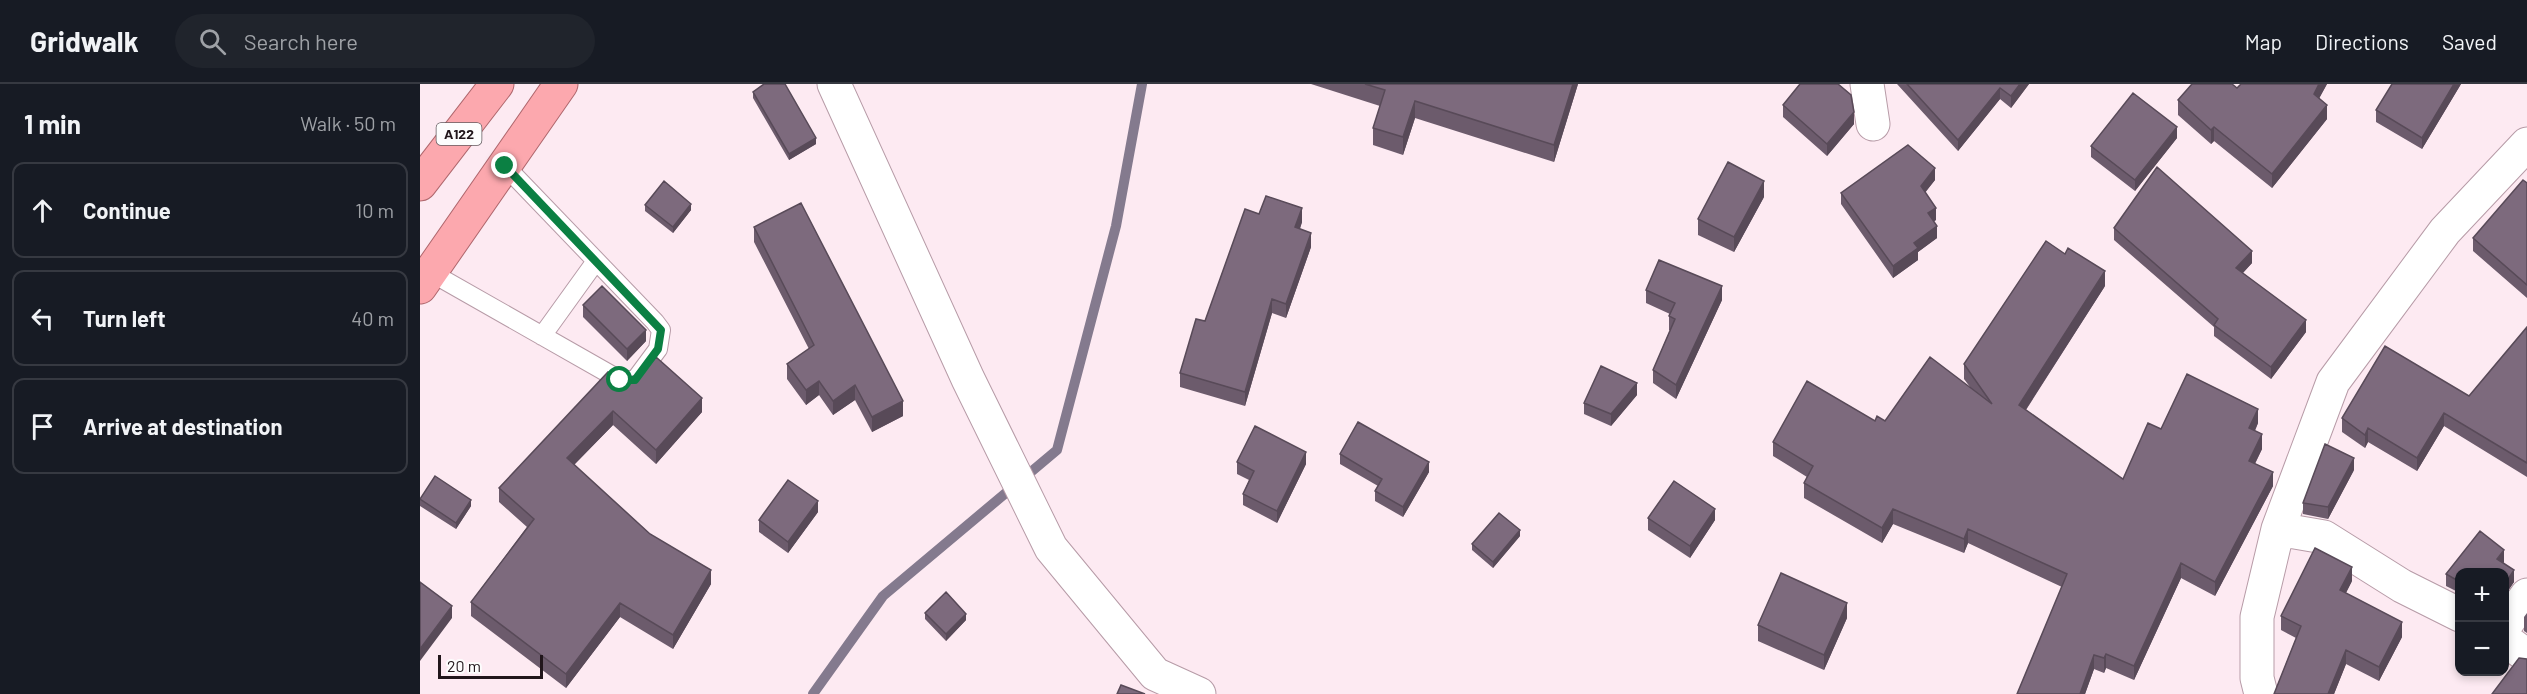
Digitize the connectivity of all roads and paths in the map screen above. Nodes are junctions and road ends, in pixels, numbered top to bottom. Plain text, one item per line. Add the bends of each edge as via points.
1 (497, 84) edge
2 (561, 84) edge
3 (834, 84) edge
4 (1867, 84) edge
5 (1873, 124) dead end
6 (2527, 144) edge
7 (505, 166) junction
8 (420, 184) edge
9 (596, 261) junction
10 (425, 279) edge
11 (542, 336) junction
12 (2278, 529) junction
13 (2527, 595) edge
14 (2455, 612) edge
15 (2508, 622) edge
16 (2509, 642) edge
17 (2527, 656) edge
18 (1199, 694) edge
19 (2261, 694) edge

1 - 8 highway, A122
2 - 7 highway
3 - 18 street via 968,380 1051,548 1155,674
4 - 5 street
6 - 12 street via 2445,231 2333,382
7 - 9 lane
7 - 10 highway
9 - 11 lane
9 - 11 lane via 661,330 658,349 630,382
10 - 11 lane
12 - 14 street via 2324,537 2402,586
12 - 19 street via 2257,617 2257,678
13 - 15 street
16 - 17 street

